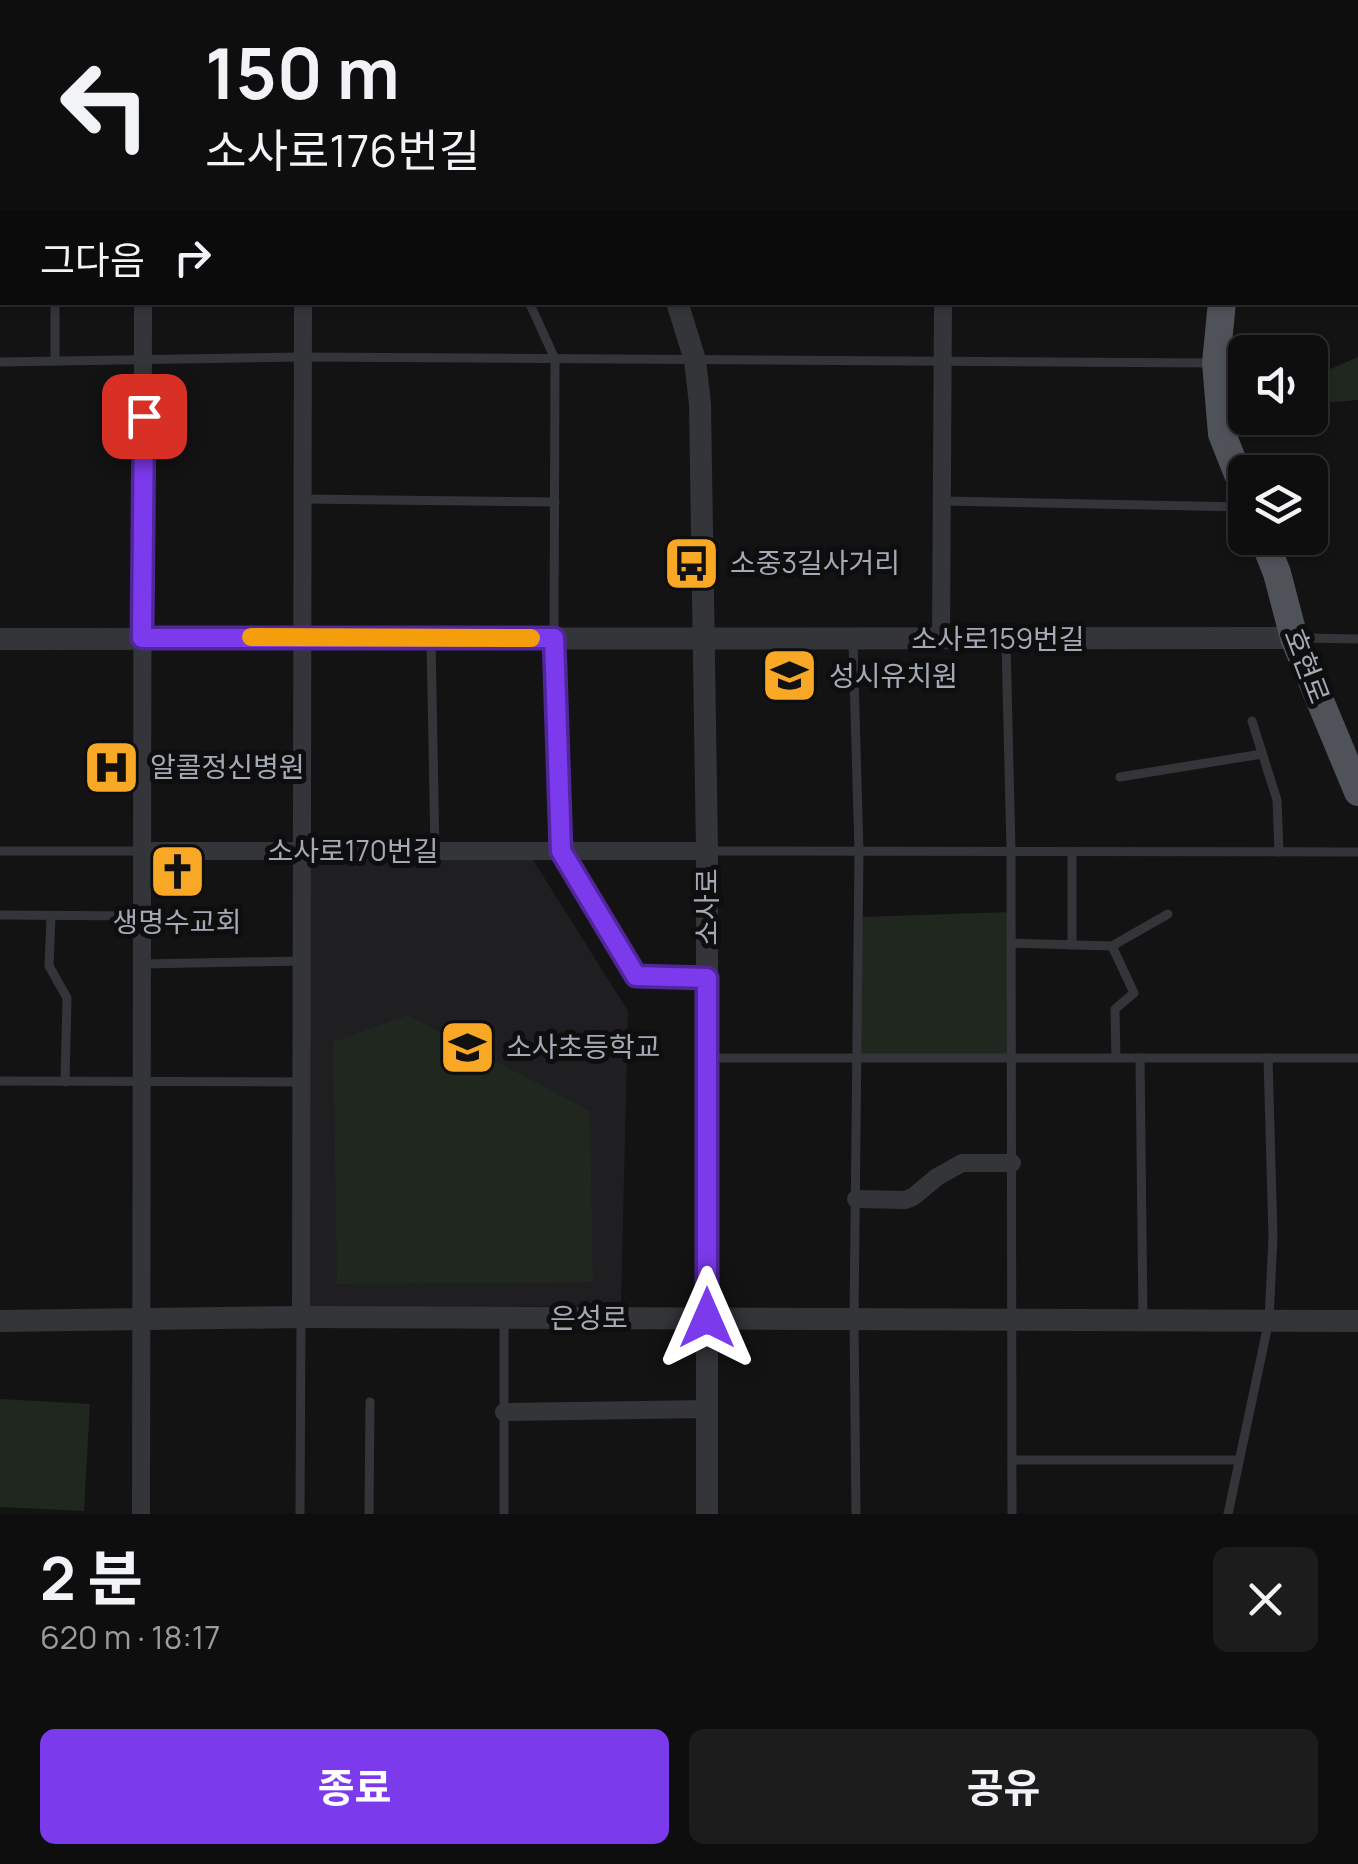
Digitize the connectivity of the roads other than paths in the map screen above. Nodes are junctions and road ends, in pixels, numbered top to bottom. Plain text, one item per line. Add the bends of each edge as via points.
1 (55, 305) edge
2 (143, 305) edge
3 (303, 305) edge
4 (530, 305) edge
5 (678, 305) edge
6 (943, 305) edge
7 (1222, 305) edge
8 (303, 357) junction
9 (555, 359) junction
10 (144, 360) junction
11 (694, 360) junction
12 (55, 361) junction
13 (943, 361) junction
14 (0, 362) edge
15 (1216, 363) junction
16 (1230, 455) edge
17 (304, 499) junction
18 (942, 501) junction
19 (555, 502) junction
20 (1228, 507) edge
21 (1270, 555) edge
22 (302, 637) junction
23 (431, 637) junction
24 (0, 638) edge
25 (142, 638) junction
26 (554, 638) junction
27 (1294, 638) junction
28 (1358, 639) edge
29 (703, 640) junction
30 (853, 640) junction
31 (941, 640) junction
32 (1006, 640) junction
33 (1252, 721) dead end
34 (1262, 754) junction
35 (1352, 763) edge
36 (1120, 776) dead end
37 (1358, 792) edge
38 (144, 850) junction
39 (707, 850) junction
40 (0, 851) edge
41 (303, 851) junction
42 (435, 851) junction
43 (561, 851) junction
44 (859, 851) junction
45 (1011, 851) junction
46 (1072, 852) junction
47 (1278, 852) junction
48 (1358, 852) edge
49 (1168, 914) dead end
50 (0, 915) edge
51 (51, 916) junction
52 (144, 916) junction
53 (1012, 943) junction
54 (1072, 945) junction
55 (1112, 946) junction
56 (303, 960) junction
57 (143, 964) junction
58 (707, 978) junction
59 (707, 1058) junction
60 (858, 1058) junction
61 (1012, 1058) junction
62 (1116, 1058) junction
63 (1140, 1058) junction
64 (1268, 1058) junction
65 (1358, 1058) edge
66 (0, 1082) edge
67 (65, 1082) junction
68 (143, 1082) junction
69 (303, 1082) junction
70 (1012, 1163) junction
71 (856, 1199) junction
72 (300, 1317) junction
73 (504, 1318) junction
74 (707, 1318) junction
75 (854, 1319) junction
76 (1013, 1319) junction
77 (142, 1320) junction
78 (1143, 1320) junction
79 (1269, 1320) junction
80 (1358, 1320) edge
81 (0, 1321) edge
82 (370, 1402) dead end
83 (707, 1409) junction
84 (504, 1412) junction
85 (1012, 1460) junction
86 (1239, 1460) junction
87 (141, 1514) edge
88 (300, 1514) edge
89 (369, 1514) edge
90 (504, 1514) edge
91 (708, 1514) edge
92 (856, 1514) edge
93 (1012, 1514) edge
94 (1228, 1514) edge

1 - 12 lane
2 - 10 street
3 - 8 street
4 - 9 lane
5 - 11 street, 소사로
6 - 13 street
7 - 15 main road
8 - 9 lane
8 - 10 lane
8 - 17 street
9 - 11 lane
9 - 19 lane
10 - 12 lane
10 - 25 street
11 - 13 lane
11 - 29 street, 소사로
12 - 14 lane
13 - 15 lane
13 - 18 street
15 - 16 main road
17 - 19 lane
17 - 22 street
18 - 20 lane
18 - 31 street
19 - 26 lane
21 - 27 main road, 호현로
22 - 23 street, 소사로159번길
22 - 25 street, 소사로159번길
22 - 41 street
23 - 26 street, 소사로159번길
23 - 42 lane
24 - 25 street, 소사로159번길
25 - 38 street
26 - 29 street, 소사로159번길
26 - 43 lane
27 - 28 lane
27 - 32 street, 소사로159번길
27 - 35 main road, 호현로
29 - 30 street, 소사로159번길
29 - 39 street, 소사로
30 - 31 street, 소사로159번길
30 - 44 lane
31 - 32 street, 소사로159번길
32 - 45 lane
33 - 34 lane
34 - 36 lane
34 - 47 lane via 1277,800
35 - 37 main road, 호현로
38 - 40 lane, 소사로170번길
38 - 41 street, 소사로170번길
38 - 52 street
39 - 43 street, 소사로170번길
39 - 44 lane
39 - 58 street, 소사로
41 - 42 street, 소사로170번길
41 - 56 street
42 - 43 street, 소사로170번길
43 - 58 lane via 636,976
44 - 45 lane
44 - 60 lane
45 - 46 lane
45 - 53 lane
46 - 47 lane
46 - 54 lane
47 - 48 lane
49 - 55 lane
50 - 51 lane
51 - 52 lane
51 - 67 lane via 50,966 67,998
52 - 57 street
53 - 54 lane
53 - 61 lane
54 - 55 lane
55 - 62 lane via 1134,993 1115,1010
56 - 57 lane
56 - 69 street
57 - 68 street
58 - 59 street, 소사로
59 - 60 lane
59 - 74 street, 소사로
60 - 61 lane
60 - 71 lane
61 - 62 lane
61 - 70 lane
62 - 63 lane
63 - 64 lane
63 - 78 lane
64 - 65 lane
64 - 79 lane
66 - 67 lane
67 - 68 lane
68 - 69 lane
68 - 77 street
69 - 72 street
70 - 71 street via 962,1163 905,1200
70 - 76 lane
71 - 75 lane
72 - 73 street, 은성로
72 - 77 street, 은성로
72 - 88 lane
73 - 74 street, 은성로
73 - 84 lane
74 - 75 street, 은성로
74 - 83 street, 소사로
75 - 76 street, 은성로
75 - 92 lane
76 - 78 street, 은성로
76 - 85 lane
77 - 81 street, 은성로
77 - 87 street
78 - 79 street, 은성로
79 - 80 street, 은성로
79 - 86 lane
82 - 89 lane
83 - 84 street
83 - 91 street, 소사로
84 - 90 lane
85 - 86 lane
85 - 93 lane
86 - 94 lane

